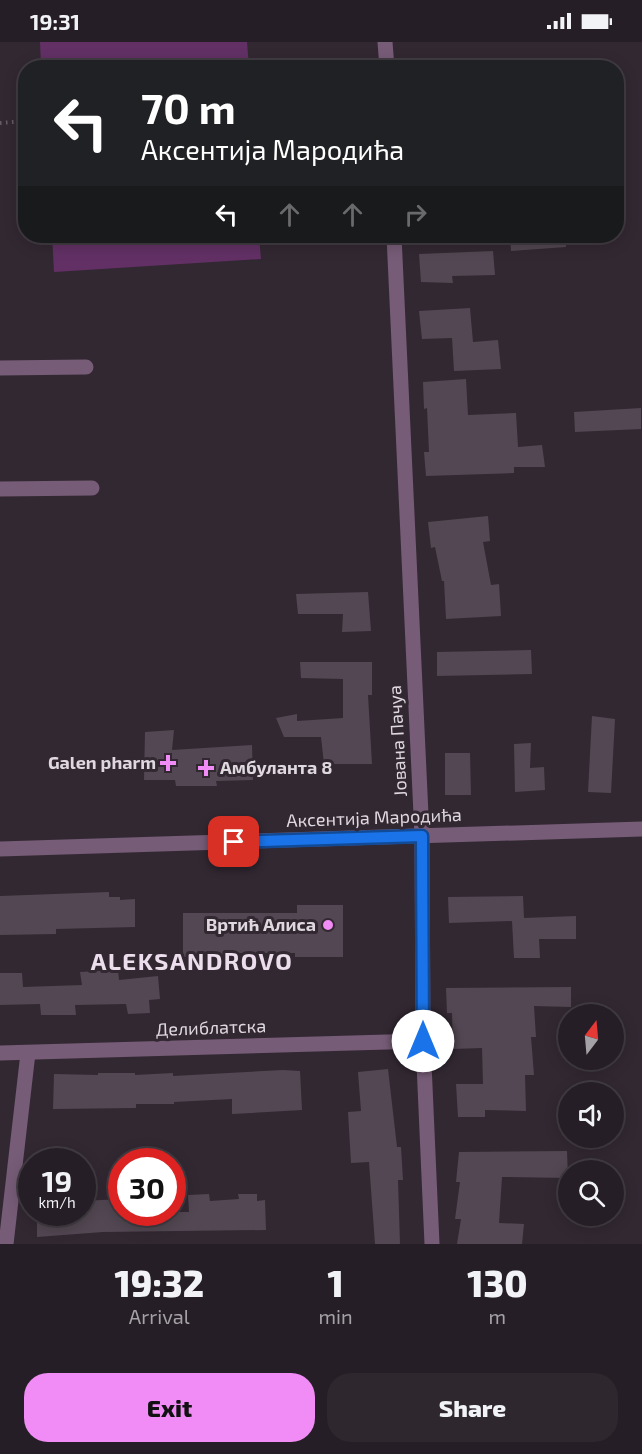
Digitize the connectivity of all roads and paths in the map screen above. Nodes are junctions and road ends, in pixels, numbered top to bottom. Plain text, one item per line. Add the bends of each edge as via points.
1 (385, 42) edge
2 (386, 60) edge
3 (18, 122) edge
4 (0, 123) edge
5 (394, 243) edge
6 (86, 367) dead end
7 (0, 368) edge
8 (92, 488) dead end
9 (0, 489) edge
10 (642, 829) edge
11 (422, 836) junction
12 (0, 849) edge
13 (423, 1041) junction
14 (0, 1053) edge
15 (28, 1053) junction
16 (6, 1244) edge
17 (432, 1244) edge

1 - 2 street
3 - 4 path
5 - 11 street, Јована Пачуа
6 - 7 street
8 - 9 street
10 - 11 street, Аксентија Мародића
11 - 12 street, Аксентија Мародића
11 - 13 street, Јована Пачуа
13 - 15 street, Делиблатска
13 - 17 street, Јована Пачуа
14 - 15 street, Делиблатска
15 - 16 street

